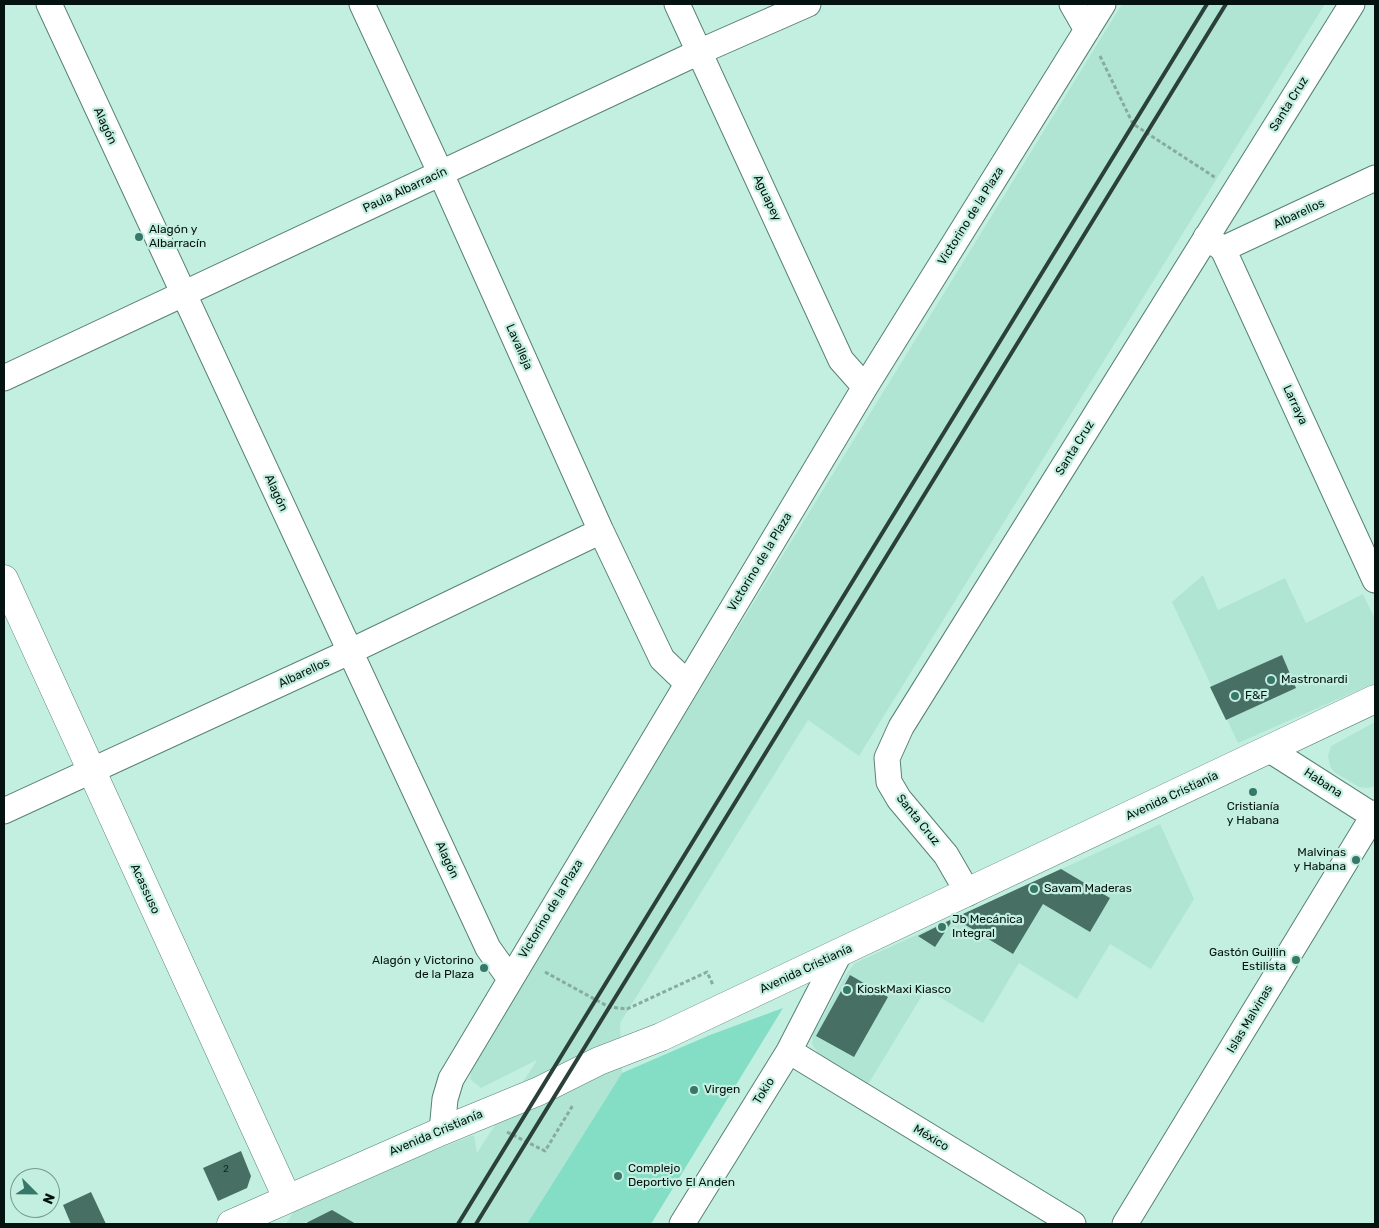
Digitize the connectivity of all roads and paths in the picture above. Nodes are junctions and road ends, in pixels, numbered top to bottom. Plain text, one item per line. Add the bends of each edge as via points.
1 (49, 4) edge
2 (362, 4) edge
3 (676, 4) edge
4 (808, 4) edge
5 (1072, 4) edge
6 (1103, 4) edge
7 (1352, 4) edge
8 (1087, 30) junction
9 (699, 52) junction
10 (440, 174) junction
11 (1375, 178) edge
12 (1235, 191) junction
13 (1215, 243) junction
14 (183, 294) junction
15 (4, 378) edge
16 (864, 387) junction
17 (602, 531) junction
18 (4, 578) edge
19 (1375, 580) edge
20 (349, 652) junction
21 (687, 683) junction
22 (1375, 699) edge
23 (1270, 750) junction
24 (91, 771) junction
25 (4, 811) edge
26 (1375, 815) edge
27 (968, 893) junction
28 (839, 954) junction
29 (516, 968) junction
30 (724, 1008) junction
31 (789, 1051) junction
32 (442, 1131) junction
33 (287, 1198) junction
34 (241, 1222) edge
35 (682, 1224) edge
36 (1073, 1224) edge
37 (1125, 1224) edge

1 - 14 street, Alagón
2 - 10 street, Lavalleja
3 - 9 street, Aguapey
4 - 9 street, Paula Albarracín
5 - 8 street
6 - 8 street, Victorino de la Plaza
7 - 12 street, Santa Cruz
8 - 12 path via 1133,124
8 - 16 street, Victorino de la Plaza
9 - 10 street, Paula Albarracín
9 - 16 street, Aguapey via 841,360
10 - 14 street, Paula Albarracín
10 - 17 street, Lavalleja
11 - 13 street, Albarellos
12 - 13 street, Santa Cruz
13 - 19 street, Larraya
13 - 27 street, Santa Cruz via 901,727 887,758 889,782 899,799 946,855
14 - 15 street, Paula Albarracín
14 - 20 street, Alagón
16 - 21 street, Victorino de la Plaza
17 - 20 street, Albarellos
17 - 21 street, Lavalleja via 662,659
18 - 24 main road, Acassuso
20 - 24 street, Albarellos
20 - 29 street, Alagón via 488,948
21 - 29 street, Victorino de la Plaza
22 - 23 main road, Avenida Cristianía
23 - 26 street, Habana
23 - 27 main road, Avenida Cristianía
24 - 25 street, Albarellos
24 - 33 main road, Acassuso
26 - 37 street, Islas Malvinas
27 - 28 main road, Avenida Cristianía
28 - 30 main road, Avenida Cristianía
28 - 31 street, Tokio
29 - 30 path via 609,1007 627,1009 707,972
29 - 32 street, Victorino de la Plaza via 451,1079 445,1099
30 - 32 main road, Avenida Cristianía
31 - 35 street, Tokio
31 - 36 street, México
32 - 33 main road, Avenida Cristianía
33 - 34 main road, Avenida Cristianía

